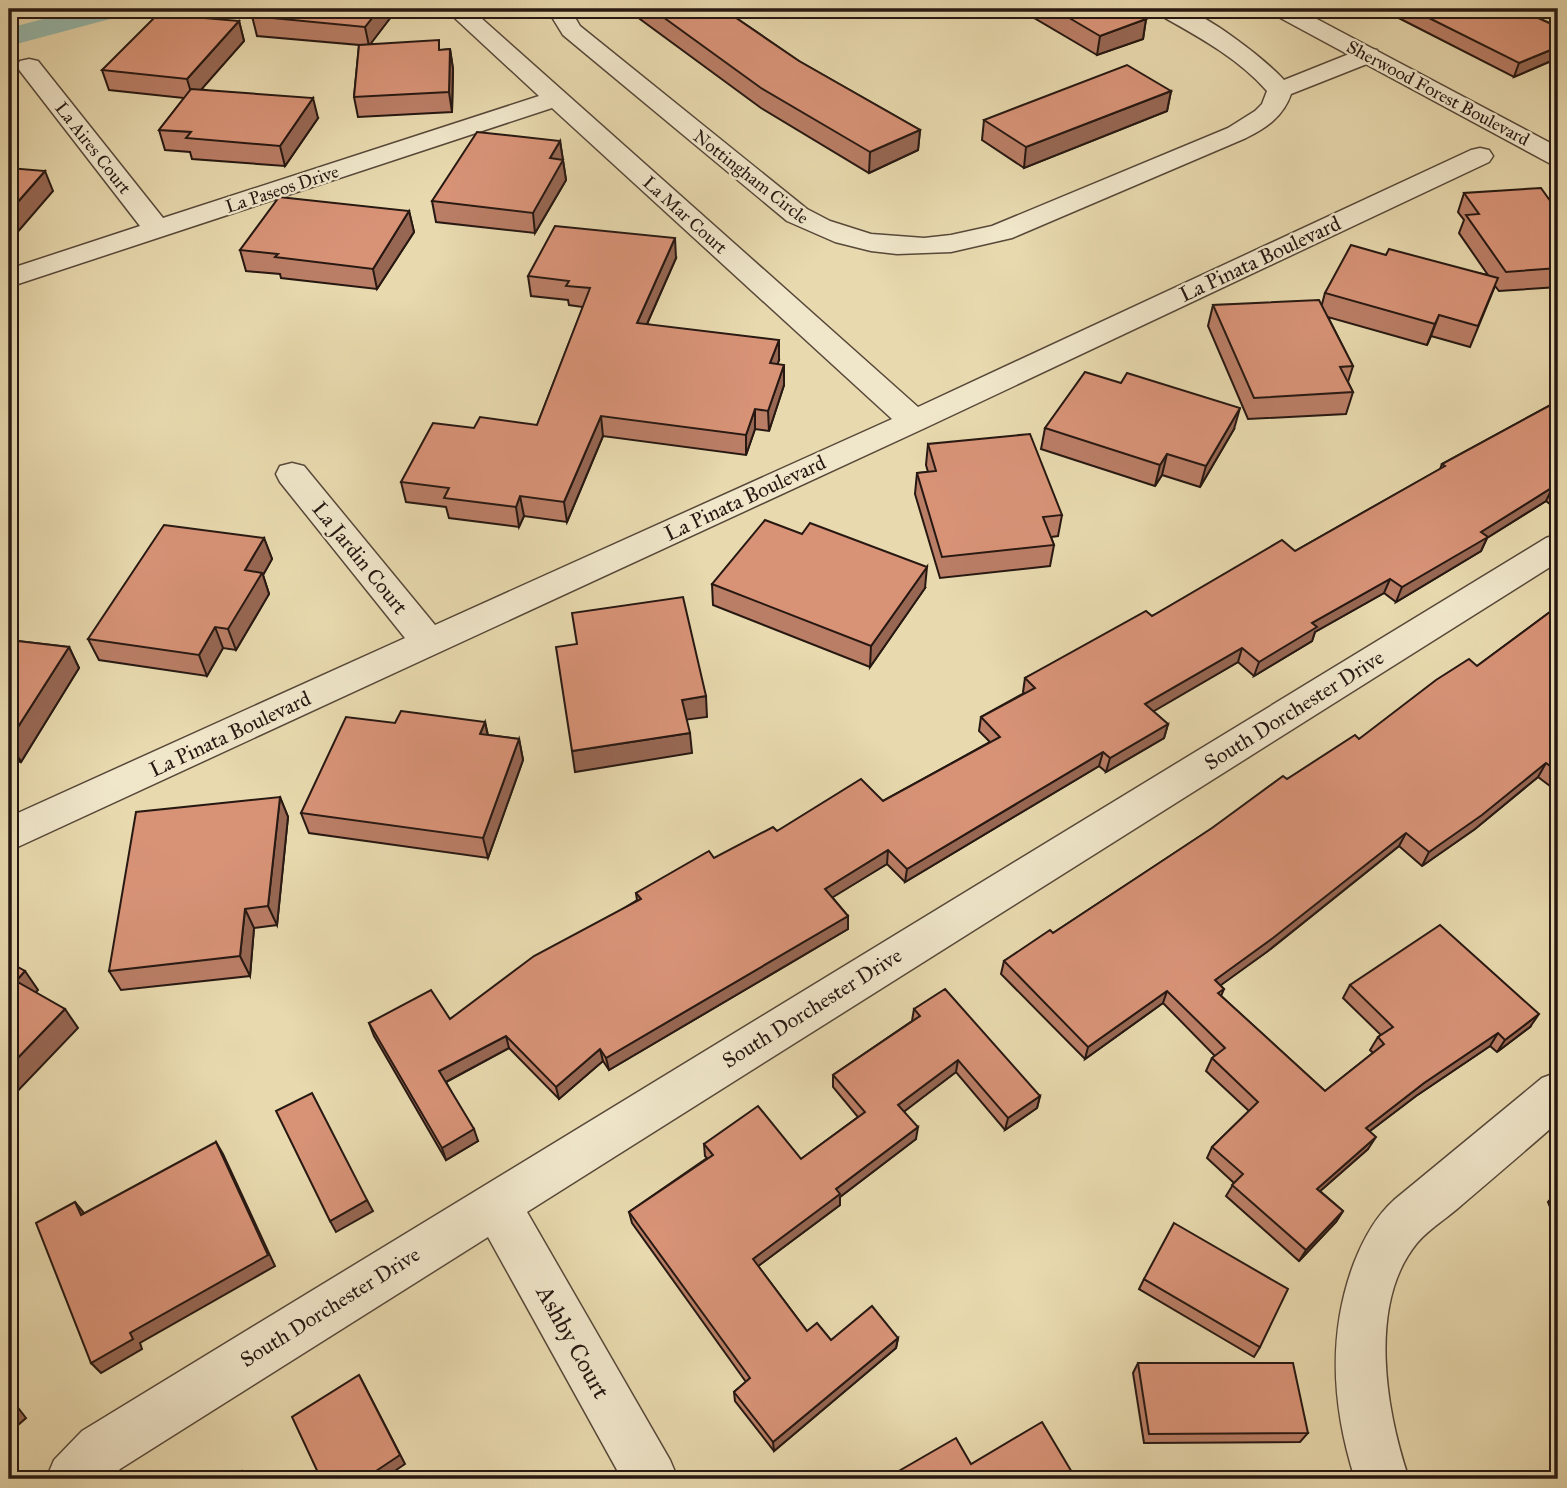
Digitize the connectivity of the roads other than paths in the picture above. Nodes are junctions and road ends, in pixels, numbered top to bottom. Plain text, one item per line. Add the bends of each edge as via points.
1 (457, 9) edge
2 (559, 9) edge
3 (1166, 9) edge
4 (1281, 9) edge
5 (1368, 55) junction
6 (29, 66) dead end
7 (1280, 90) junction
8 (555, 99) junction
9 (1480, 156) dead end
10 (1558, 157) edge
11 (157, 229) junction
12 (9, 278) edge
13 (914, 421) junction
14 (292, 474) dead end
15 (1558, 546) edge
16 (429, 643) junction
17 (9, 835) edge
18 (1558, 1093) edge
19 (496, 1204) junction
20 (73, 1479) edge
21 (650, 1479) edge
22 (1382, 1479) edge

1 - 8 street, La Mar Court
2 - 7 street, Nottingham Circle via 571,30 797,215 820,230 878,244 932,246 1002,232 1237,133 1267,117
3 - 7 street via 1247,56
4 - 5 street, Sherwood Forest Boulevard
5 - 7 street
5 - 10 street, Sherwood Forest Boulevard
6 - 11 street, La Aires Court
8 - 11 street, La Paseos Drive
8 - 13 street, La Mar Court
9 - 13 street, La Pinata Boulevard
11 - 12 street, La Paseos Drive
13 - 16 street, La Pinata Boulevard
14 - 16 street, La Jardin Court
15 - 19 street, South Dorchester Drive
16 - 17 street, La Pinata Boulevard
18 - 22 street via 1397,1230 1377,1267 1365,1310 1360,1357 1363,1409
19 - 20 street, South Dorchester Drive via 101,1450
19 - 21 street, Ashby Court

